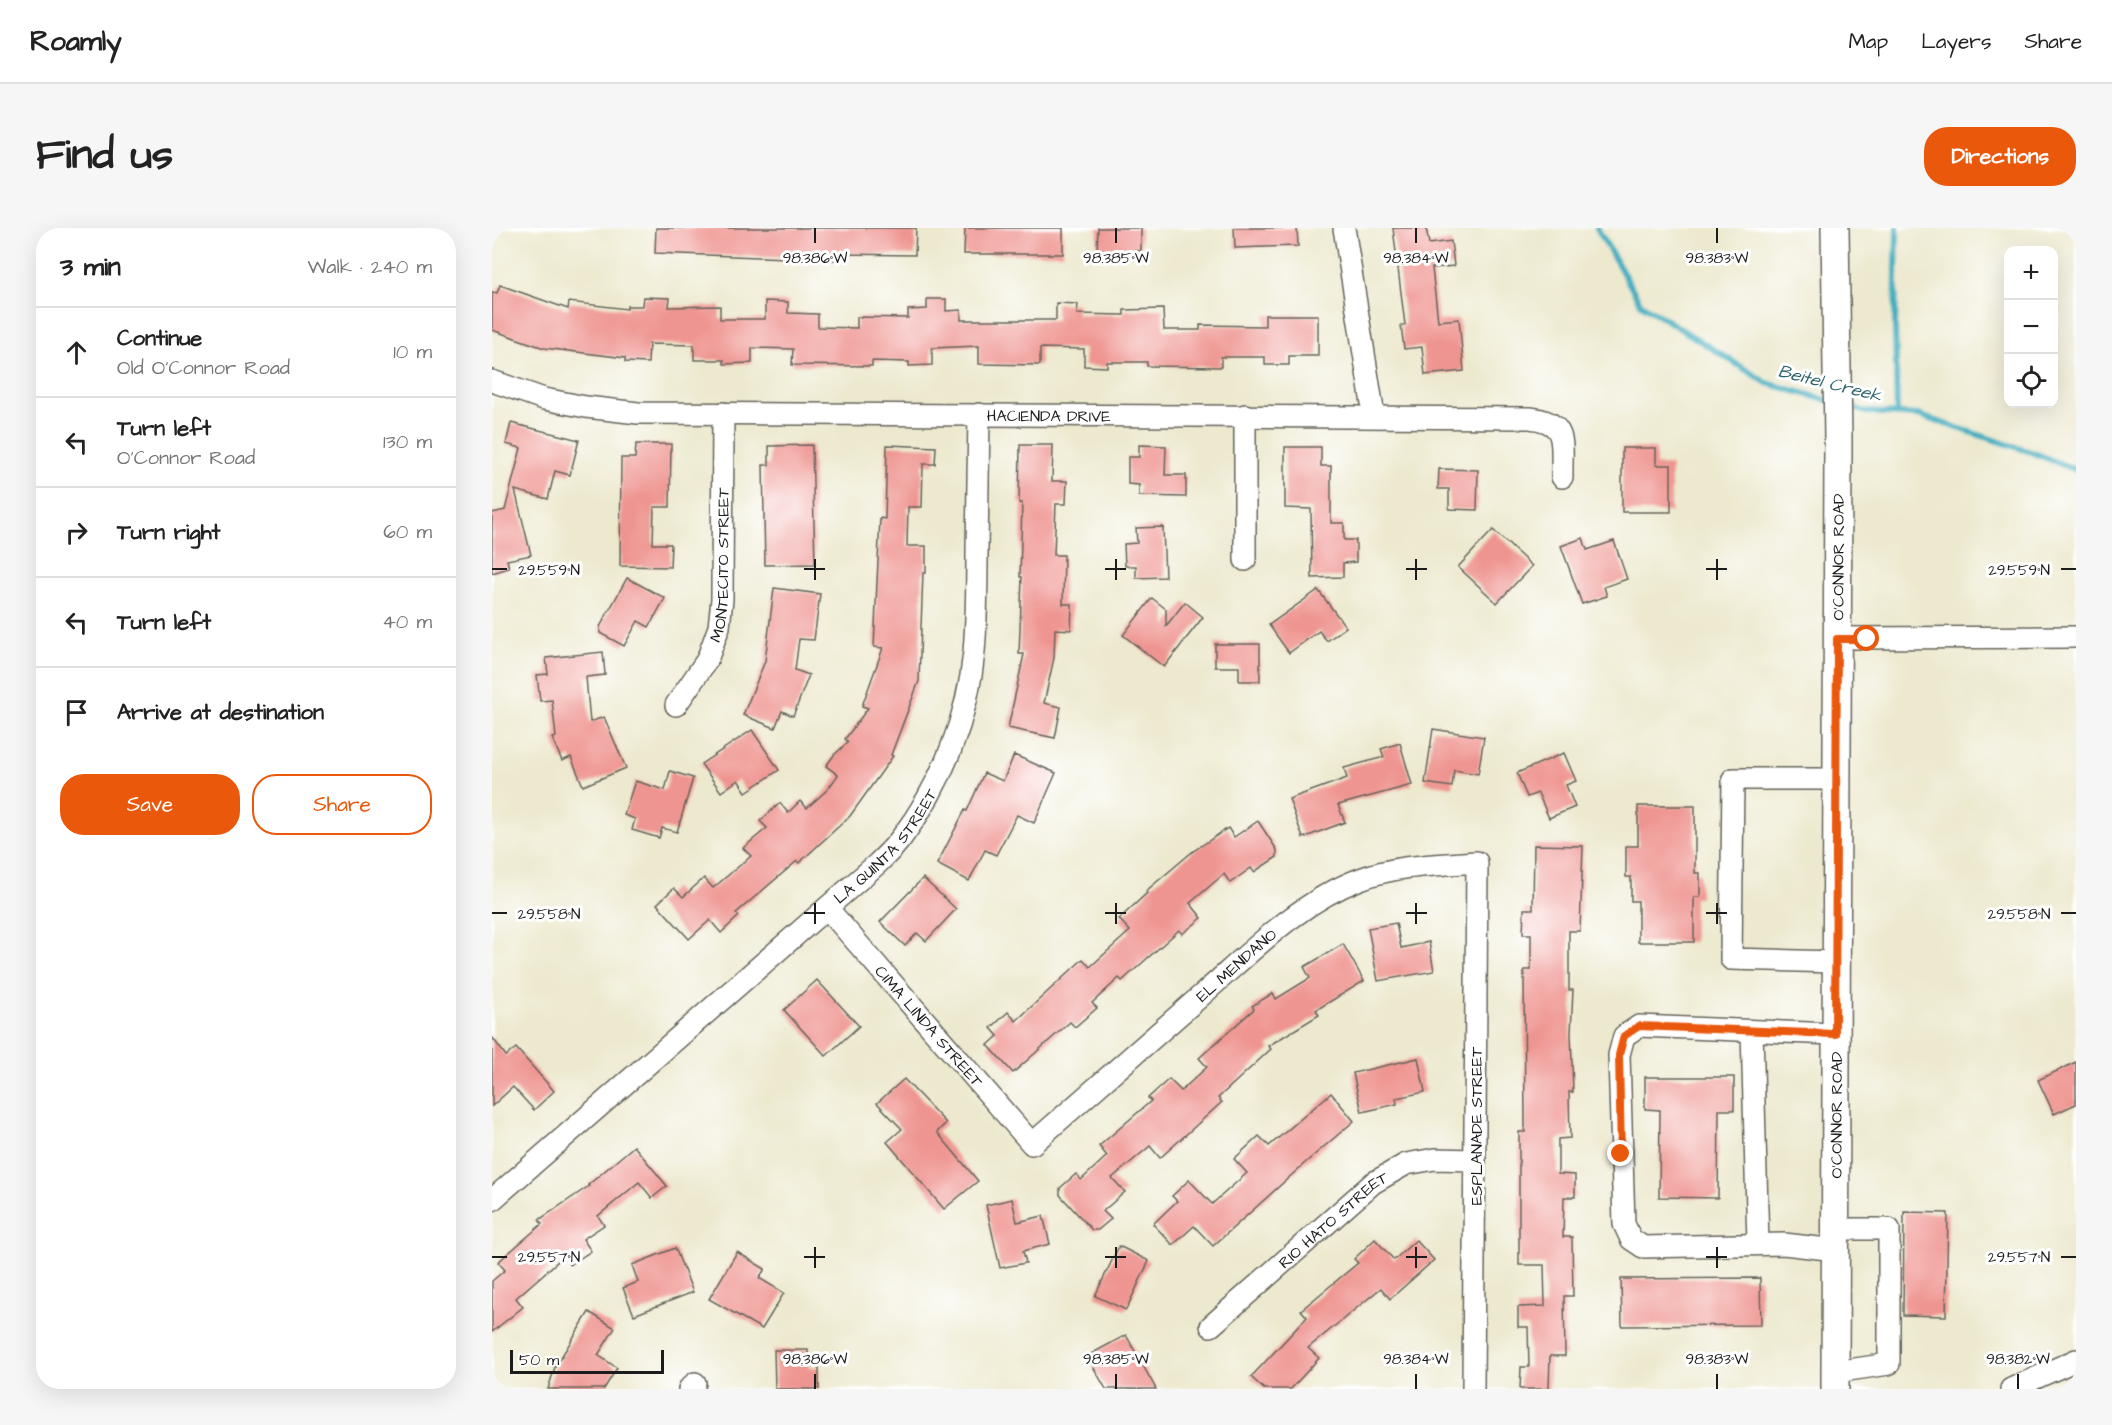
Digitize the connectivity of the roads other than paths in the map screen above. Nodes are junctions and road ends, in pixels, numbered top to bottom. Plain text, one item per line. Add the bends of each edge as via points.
1 (1344, 228) edge
2 (1835, 228) edge
3 (492, 381) edge
4 (723, 413) junction
5 (978, 414) junction
6 (1245, 415) junction
7 (1374, 416) junction
8 (1562, 477) dead end
9 (1245, 560) dead end
10 (2076, 637) edge
11 (1837, 639) junction
12 (676, 705) dead end
13 (1836, 780) junction
14 (1477, 862) joint
15 (827, 908) junction
16 (1835, 962) junction
17 (1752, 1030) junction
18 (1835, 1034) junction
19 (1032, 1144) joint
20 (1476, 1160) junction
21 (496, 1189) edge
22 (1836, 1239) junction
23 (1758, 1244) junction
24 (1211, 1326) dead end
25 (2076, 1360) edge
26 (1835, 1381) edge
27 (2022, 1387) edge
28 (1473, 1389) edge

1 - 7 street
2 - 11 main road, O'CONNOR ROAD
3 - 4 street, HACIENDA DRIVE via 544,399 586,407
4 - 5 street, HACIENDA DRIVE
4 - 12 street, MONTECITO STREET via 719,627 707,660
5 - 6 street, HACIENDA DRIVE
5 - 15 street, LA QUINTA STREET via 977,613 968,693 957,732 924,805 901,839
6 - 7 street, HACIENDA DRIVE
6 - 9 street
7 - 8 street, HACIENDA DRIVE via 1546,419 1561,437
10 - 11 street
11 - 13 main road, O'CONNOR ROAD
13 - 16 main road, O'CONNOR ROAD
13 - 16 street via 1732,780 1731,856 1731,959
14 - 19 street, EL MENDANO via 1385,871 1320,898 1273,933
14 - 20 street, ESPLANADE STREET
15 - 19 street, CIMA LINDA STREET
15 - 21 street, LA QUINTA STREET
16 - 18 main road, O'CONNOR ROAD
17 - 18 street
17 - 23 street
17 - 23 street via 1639,1026 1624,1036 1619,1055 1621,1154 1624,1224 1631,1239 1643,1247
18 - 22 main road, O'CONNOR ROAD
20 - 24 street, RIO HATO STREET via 1406,1164 1373,1183
20 - 28 street, ESPLANADE STREET
22 - 23 street
22 - 26 main road, O'CONNOR ROAD
22 - 26 street via 1889,1229 1889,1364
25 - 27 street

